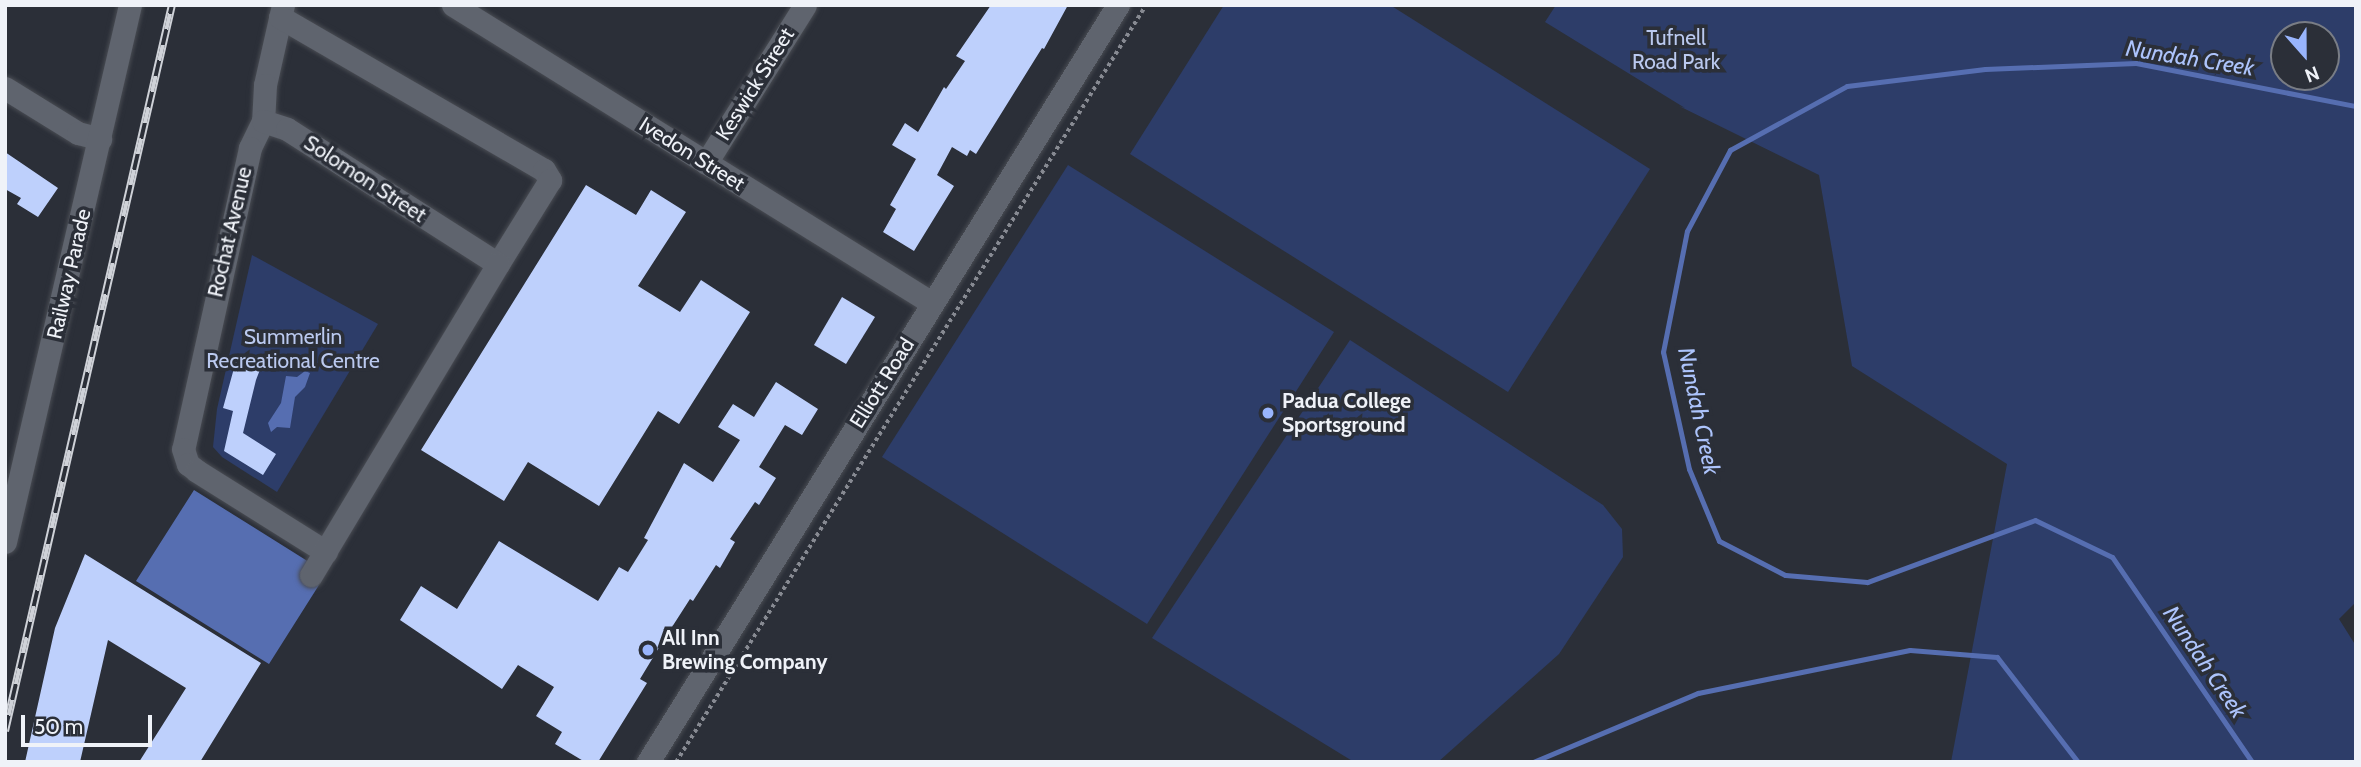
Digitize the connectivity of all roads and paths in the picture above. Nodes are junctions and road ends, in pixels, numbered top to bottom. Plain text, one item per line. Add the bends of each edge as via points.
1 (130, 5) edge
2 (453, 5) edge
3 (805, 5) edge
4 (1118, 5) edge
5 (1146, 5) edge
6 (282, 11) edge
7 (486, 14) edge
8 (5, 88) edge
9 (264, 121) junction
10 (100, 139) junction
11 (706, 163) junction
12 (498, 264) junction
13 (932, 303) junction
14 (5, 542) edge
15 (326, 552) junction
16 (311, 575) dead end
17 (648, 762) edge
18 (676, 762) edge

1 - 10 street, Railway Parade
2 - 7 street, Ivedon Street
3 - 11 street, Keswick Street
4 - 13 street, Elliott Road
5 - 18 path
6 - 9 street, Rochat Avenue via 265,85
6 - 12 street via 544,170 550,180
7 - 11 street, Ivedon Street
8 - 10 street via 78,133
9 - 12 street, Solomon Street via 287,129
9 - 15 street, Rochat Avenue via 250,148 183,449 192,468
10 - 14 street, Railway Parade
11 - 13 street, Ivedon Street
12 - 15 street
13 - 17 street, Elliott Road
15 - 16 street

